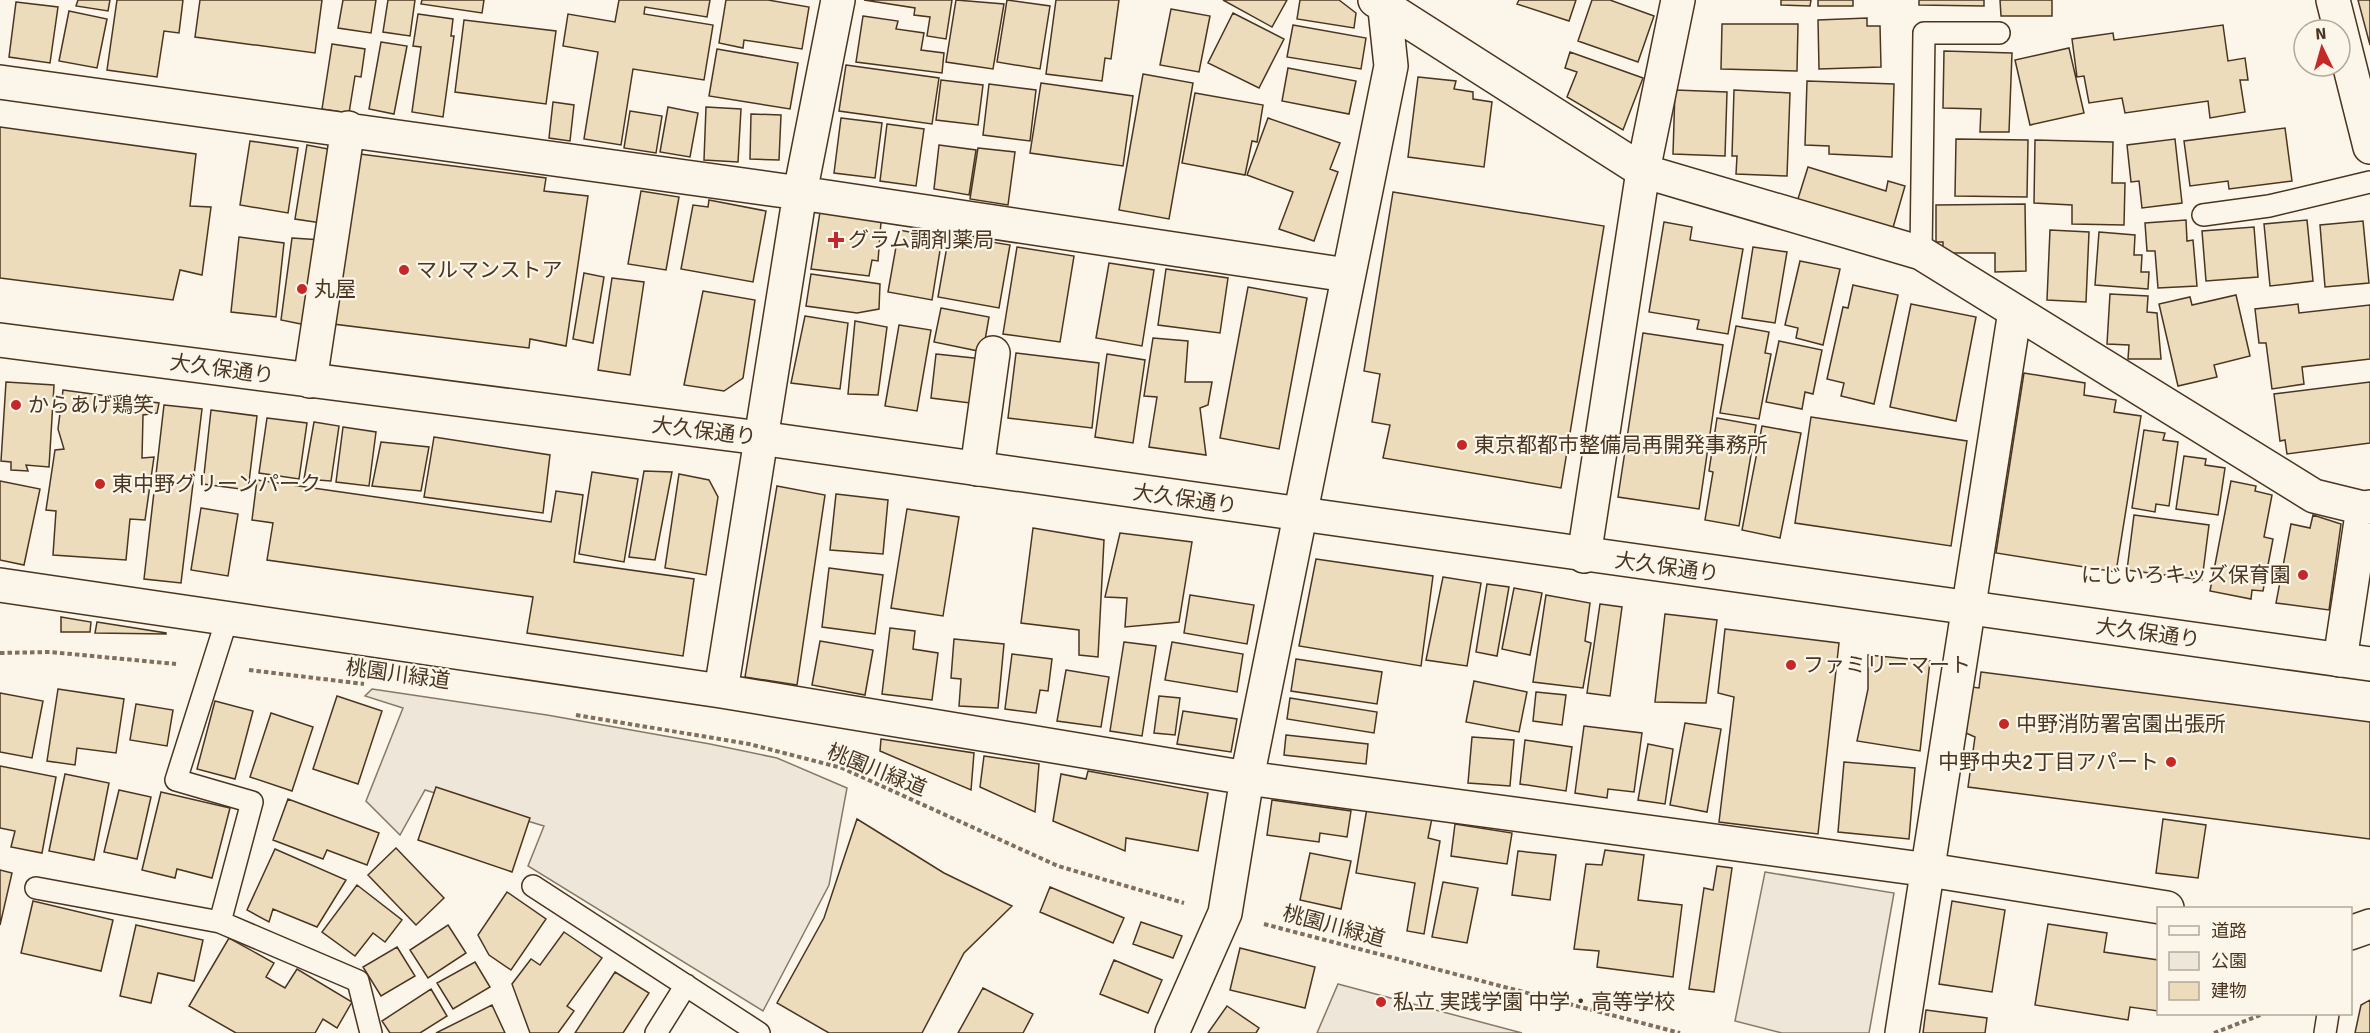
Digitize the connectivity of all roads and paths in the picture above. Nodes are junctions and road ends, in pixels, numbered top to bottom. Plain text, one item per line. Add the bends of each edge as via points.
1 (838, 0) edge
2 (1678, 0) edge
3 (2333, 0) edge
4 (1381, 2) edge
5 (1999, 33) dead end
6 (0, 82) edge
7 (348, 128) junction
8 (2370, 147) edge
9 (1643, 171) junction
10 (2370, 182) edge
11 (800, 193) junction
12 (2203, 215) dead end
13 (1921, 253) junction
14 (1347, 275) junction
15 (2015, 311) junction
16 (0, 340) edge
17 (993, 353) dead end
18 (309, 381) junction
19 (760, 438) junction
20 (978, 469) junction
21 (2367, 507) edge
22 (1300, 515) junction
23 (1584, 556) junction
24 (0, 585) edge
25 (1967, 607) junction
26 (227, 620) junction
27 (0, 653) edge
28 (2355, 662) edge
29 (211, 667) junction
30 (375, 685) dead end
31 (721, 692) junction
32 (573, 715) dead end
33 (1247, 778) junction
34 (1929, 870) junction
35 (532, 886) dead end
36 (36, 888) dead end
37 (2157, 907) edge
38 (1225, 914) junction
39 (220, 922) junction
40 (2370, 926) edge
41 (2352, 932) edge
42 (686, 985) junction
43 (2260, 1015) edge
44 (2328, 1015) edge
45 (371, 1033) edge
46 (656, 1033) edge
47 (759, 1033) edge
48 (1172, 1033) edge
49 (1680, 1033) edge
50 (1902, 1033) edge
51 (2214, 1033) edge
52 (2325, 1033) edge

1 - 11 street
2 - 9 street
3 - 8 street
4 - 9 street
4 - 14 street via 1391,66
5 - 13 lane via 1924,33
6 - 7 street
7 - 11 street
7 - 18 street
9 - 13 street
9 - 23 street
10 - 12 lane via 2269,207
11 - 14 street
11 - 19 street
13 - 15 street
14 - 22 street
15 - 21 street via 2314,496
15 - 25 street
16 - 18 street, 大久保通り
17 - 20 street
18 - 19 street, 大久保通り
19 - 20 street, 大久保通り
19 - 31 street
20 - 22 street, 大久保通り
21 - 28 street
22 - 23 street, 大久保通り
22 - 33 street
23 - 25 street, 大久保通り
24 - 26 street
25 - 28 street, 大久保通り
25 - 34 street
26 - 29 lane
26 - 31 street
27 - 29 path, 桃園川緑道 via 50,652
29 - 30 path, 桃園川緑道
29 - 39 lane via 176,780 252,802
31 - 33 street
32 - 38 path, 桃園川緑道 via 750,744 842,768 1058,866
33 - 34 street
33 - 38 street
34 - 37 street
34 - 50 street
35 - 42 lane
36 - 39 lane
38 - 48 street
38 - 49 path, 桃園川緑道
39 - 45 lane via 357,981
40 - 41 street
42 - 46 lane
42 - 47 lane
43 - 51 path
44 - 52 lane

